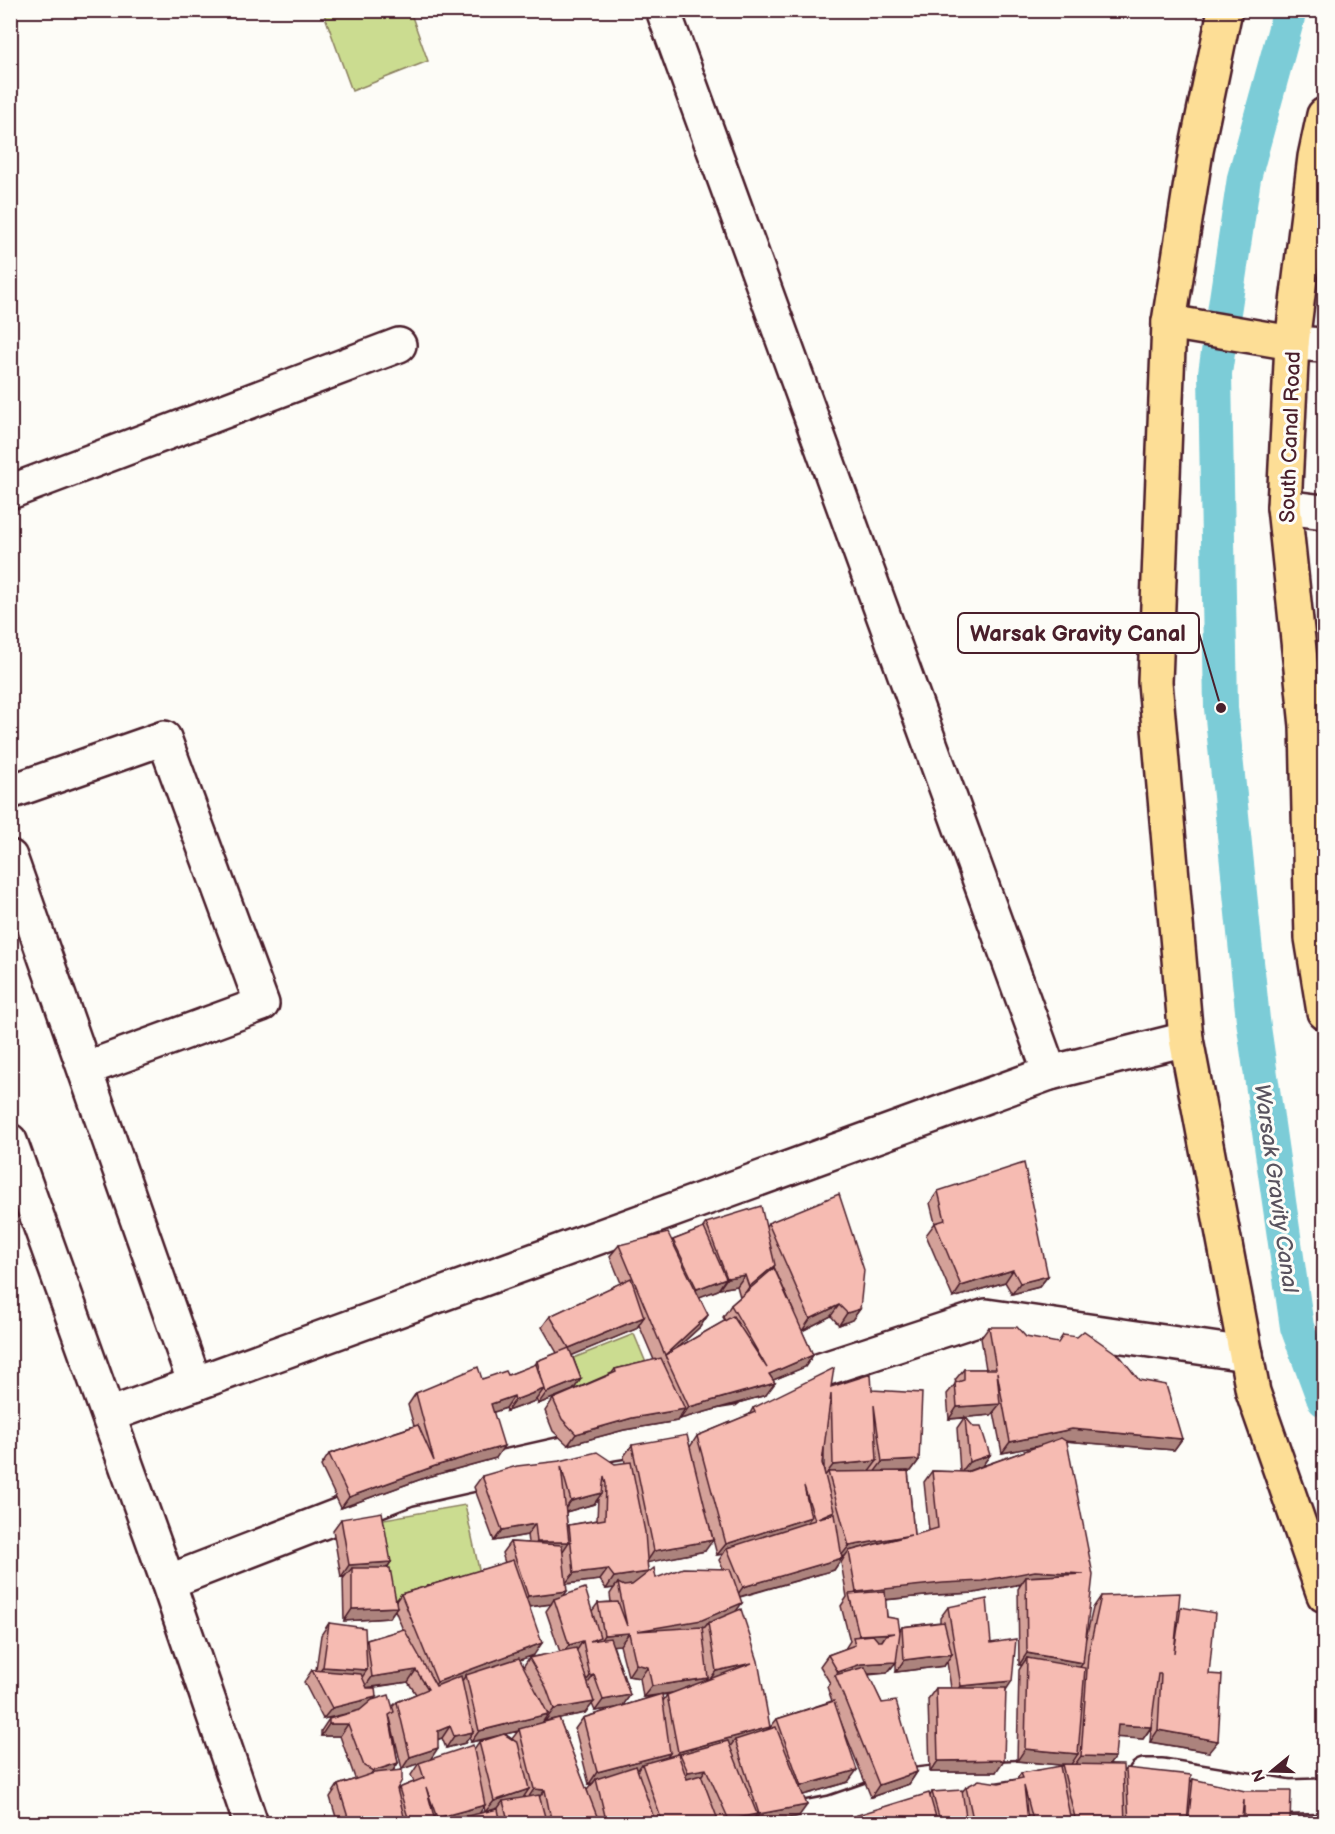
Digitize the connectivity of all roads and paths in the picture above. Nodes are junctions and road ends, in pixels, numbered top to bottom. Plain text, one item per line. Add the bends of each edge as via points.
1 (663, 10) edge
2 (1225, 10) edge
3 (1324, 115) edge
4 (1169, 322) junction
5 (1292, 343) junction
6 (399, 345) dead end
7 (1324, 345) edge
8 (10, 492) edge
9 (1284, 507) junction
10 (1324, 512) edge
11 (1316, 724) edge
12 (10, 792) edge
13 (10, 857) edge
14 (1324, 1012) edge
15 (1186, 1039) junction
16 (85, 1069) junction
17 (1050, 1073) junction
18 (10, 1141) edge
19 (1246, 1354) junction
20 (195, 1384) junction
21 (109, 1415) junction
22 (168, 1582) junction
23 (1324, 1595) edge
24 (1324, 1796) edge
25 (251, 1824) edge
26 (774, 1824) edge

1 - 17 street
2 - 4 main road via 1196,152
3 - 5 main road, South Canal Road via 1315,157
4 - 5 main road
4 - 15 main road via 1155,682
5 - 7 street
5 - 9 main road, South Canal Road
6 - 8 street
9 - 10 street
9 - 11 main road, South Canal Road
11 - 14 main road, South Canal Road via 1312,938
12 - 16 street via 164,738 262,1004
13 - 16 street
15 - 17 street
15 - 19 main road
16 - 20 street
17 - 20 street
18 - 21 street
19 - 22 street via 986,1316 806,1376 743,1422 612,1443 407,1489
19 - 23 main road via 1253,1392
20 - 21 street
21 - 22 street
22 - 25 street
24 - 26 street via 1289,1797 1162,1776 1054,1772 1035,1777 910,1786 832,1813

